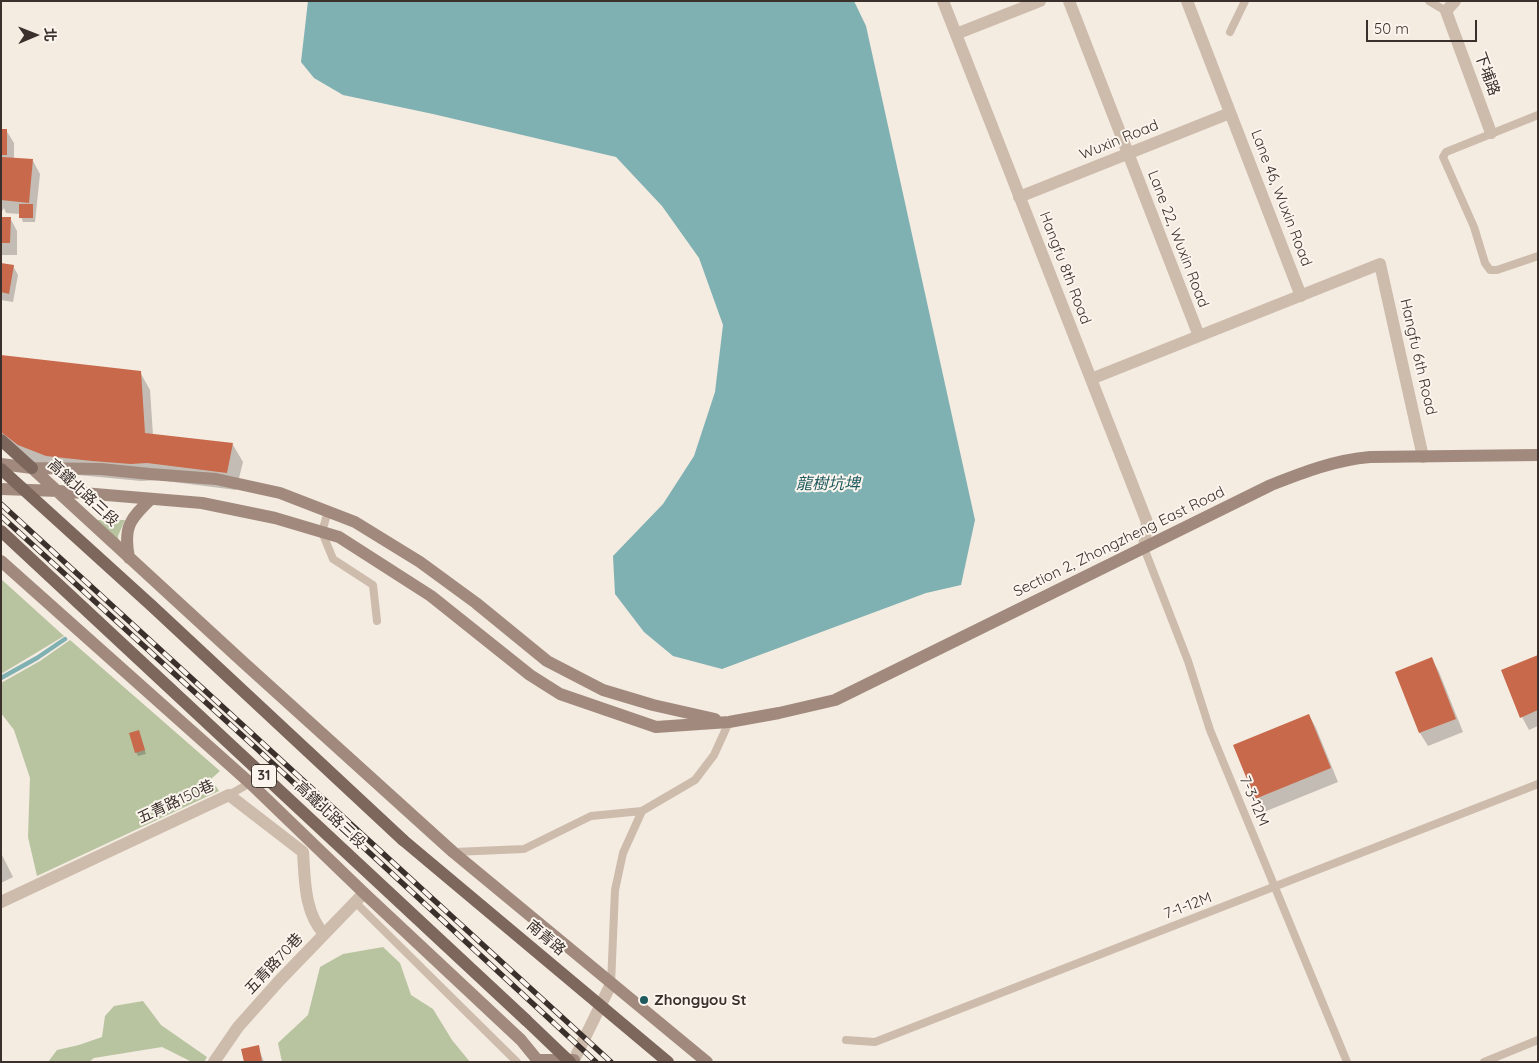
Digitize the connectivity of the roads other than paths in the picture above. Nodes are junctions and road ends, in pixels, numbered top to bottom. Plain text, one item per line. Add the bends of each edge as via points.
1 (943, 1) edge
2 (1040, 1) edge
3 (1069, 1) edge
4 (1187, 1) edge
5 (1245, 1) edge
6 (1429, 1) edge
7 (1451, 6) edge
8 (1230, 32) dead end
9 (956, 34) junction
10 (1230, 113) junction
11 (1538, 115) edge
12 (1491, 133) junction
13 (1128, 154) junction
14 (1019, 197) junction
15 (1538, 256) edge
16 (1301, 296) junction
17 (1199, 336) junction
18 (1091, 379) junction
19 (1, 440) edge
20 (1538, 455) edge
21 (1423, 456) junction
22 (1, 464) edge
23 (32, 468) junction
24 (1, 469) edge
25 (1, 489) edge
26 (25, 491) junction
27 (59, 491) junction
28 (152, 499) junction
29 (328, 511) junction
30 (1, 531) edge
31 (322, 532) junction
32 (1144, 548) junction
33 (130, 558) junction
34 (1, 561) edge
35 (377, 621) dead end
36 (729, 722) junction
37 (250, 783) junction
38 (1538, 784) edge
39 (229, 795) junction
40 (642, 811) junction
41 (453, 852) junction
42 (1275, 887) junction
43 (359, 897) junction
44 (1, 902) edge
45 (324, 934) junction
46 (611, 984) junction
47 (846, 1040) dead end
48 (1538, 1040) edge
49 (539, 1061) edge
50 (572, 1061) edge
51 (214, 1062) edge
52 (517, 1062) edge
53 (668, 1062) edge
54 (707, 1062) edge
55 (1347, 1062) edge
56 (1484, 1062) edge

1 - 9 street, Hangfu 8th Road
2 - 9 street
3 - 13 street, Lane 22, Wuxin Road
4 - 10 street, Lane 46, Wuxin Road
5 - 8 lane
6 - 7 lane
7 - 12 street, 下埔路
9 - 14 street, Hangfu 8th Road
10 - 13 street, Wuxin Road
10 - 16 street, Lane 46, Wuxin Road
11 - 12 lane
12 - 15 lane via 1446,152 1442,158 1490,270
13 - 14 street, Wuxin Road
13 - 17 street, Lane 22, Wuxin Road
14 - 18 street, Hangfu 8th Road
16 - 17 street
16 - 21 street, Hangfu 6th Road via 1380,264
17 - 18 street
18 - 32 street, Hangfu 8th Road via 1147,522
19 - 23 main road, 高鐵北路三段
20 - 21 main road, Section 2, Zhongzheng East Road
21 - 32 main road, Section 2, Zhongzheng East Road via 1349,459 1316,467 1271,485
22 - 23 main road, Section 2, Zhongzheng East Road
23 - 27 main road, 高鐵北路三段
23 - 29 main road, Section 2, Zhongzheng East Road via 101,469 216,479 280,493
24 - 26 main road
25 - 26 main road, Section 2, Zhongzheng East Road
26 - 27 main road, Section 2, Zhongzheng East Road
26 - 53 main road, 南青路, bridge via 403,840
27 - 28 main road, Section 2, Zhongzheng East Road
27 - 33 main road, 高鐵北路三段
28 - 31 main road, Section 2, Zhongzheng East Road via 211,505
28 - 33 main road via 133,516 129,526 126,544
29 - 31 lane
29 - 36 main road, Section 2, Zhongzheng East Road via 355,522 420,562 563,670 603,690
30 - 50 main road, 高鐵北路三段 / 31, bridge
31 - 35 lane via 333,559 373,586
31 - 36 main road, Section 2, Zhongzheng East Road via 339,537 430,596 530,675 560,694 656,727
32 - 36 main road, Section 2, Zhongzheng East Road via 835,700
32 - 42 lane, 7-3-12M via 1188,661 1210,730
33 - 41 main road, 高鐵北路三段
34 - 37 main road
36 - 40 lane via 714,755 695,780
37 - 39 lane
37 - 43 main road
38 - 42 lane, 7-1-12M
39 - 44 street, 五青路150巷
39 - 45 street, 五青路150巷 via 302,852 306,895 315,924
40 - 41 lane via 591,816 524,849
40 - 46 lane via 622,853 615,890
41 - 46 main road, 南青路
42 - 47 lane, 7-1-12M via 875,1042
42 - 55 lane, 7-3-12M
43 - 45 street, 五青路70巷
43 - 49 main road via 520,1040
43 - 52 lane
45 - 51 street, 五青路70巷 via 238,1027
46 - 50 street
46 - 54 main road, 南青路
48 - 56 lane
49 - 50 main road

